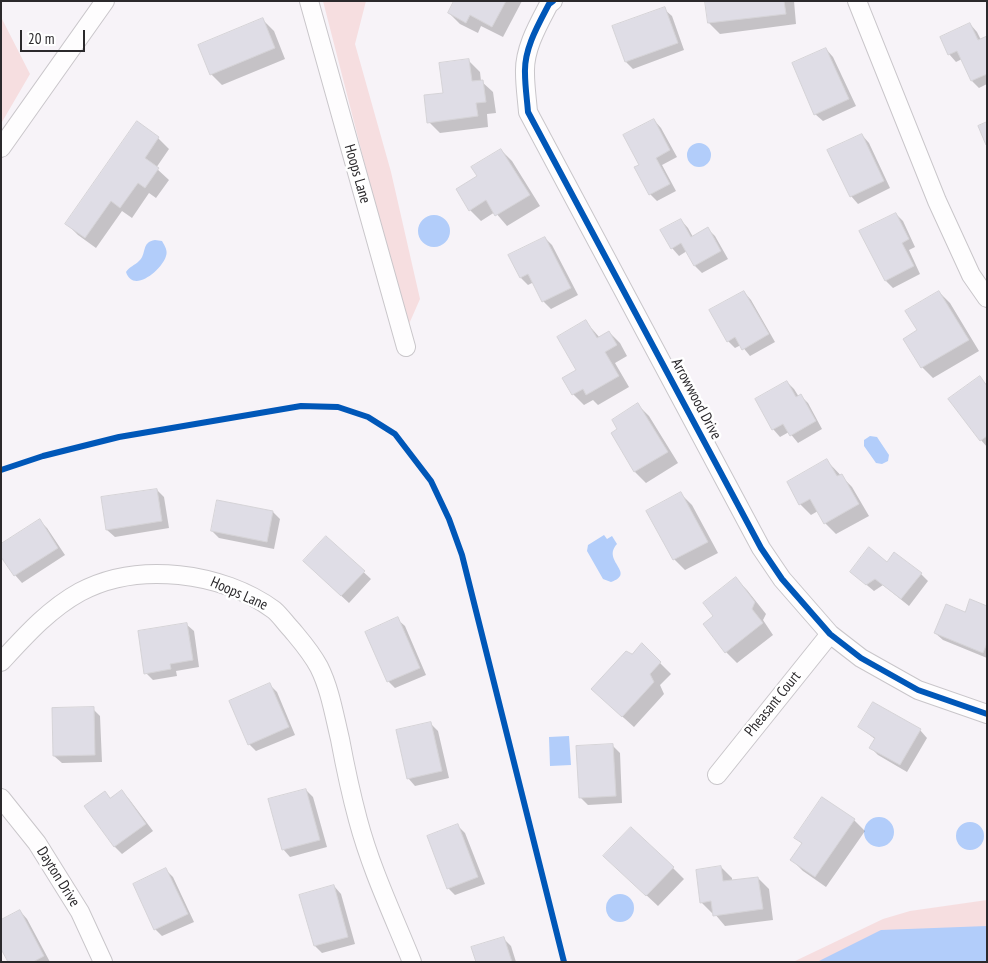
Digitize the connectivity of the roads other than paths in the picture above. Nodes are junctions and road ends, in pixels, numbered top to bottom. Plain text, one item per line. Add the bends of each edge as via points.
1 (105, 1) edge
2 (309, 1) edge
3 (552, 1) edge
4 (857, 1) edge
5 (1, 148) edge
6 (987, 298) edge
7 (406, 347) dead end
8 (830, 634) junction
9 (1, 662) edge
10 (987, 714) edge
11 (717, 775) dead end
12 (1, 798) edge
13 (103, 962) edge
14 (412, 962) edge

1 - 5 street
2 - 7 street, Hoops Lane
3 - 8 street, Arrowwood Drive via 536,30 524,72 528,112 761,548 782,579
4 - 6 street via 937,202 971,275
8 - 10 street, Arrowwood Drive via 861,658 918,690
8 - 11 street, Pheasant Court
9 - 14 street, Hoops Lane via 56,607 81,591 127,576 171,574 195,577 222,584 276,612 307,646 327,686 369,857
12 - 13 street, Dayton Drive via 37,843 80,912

